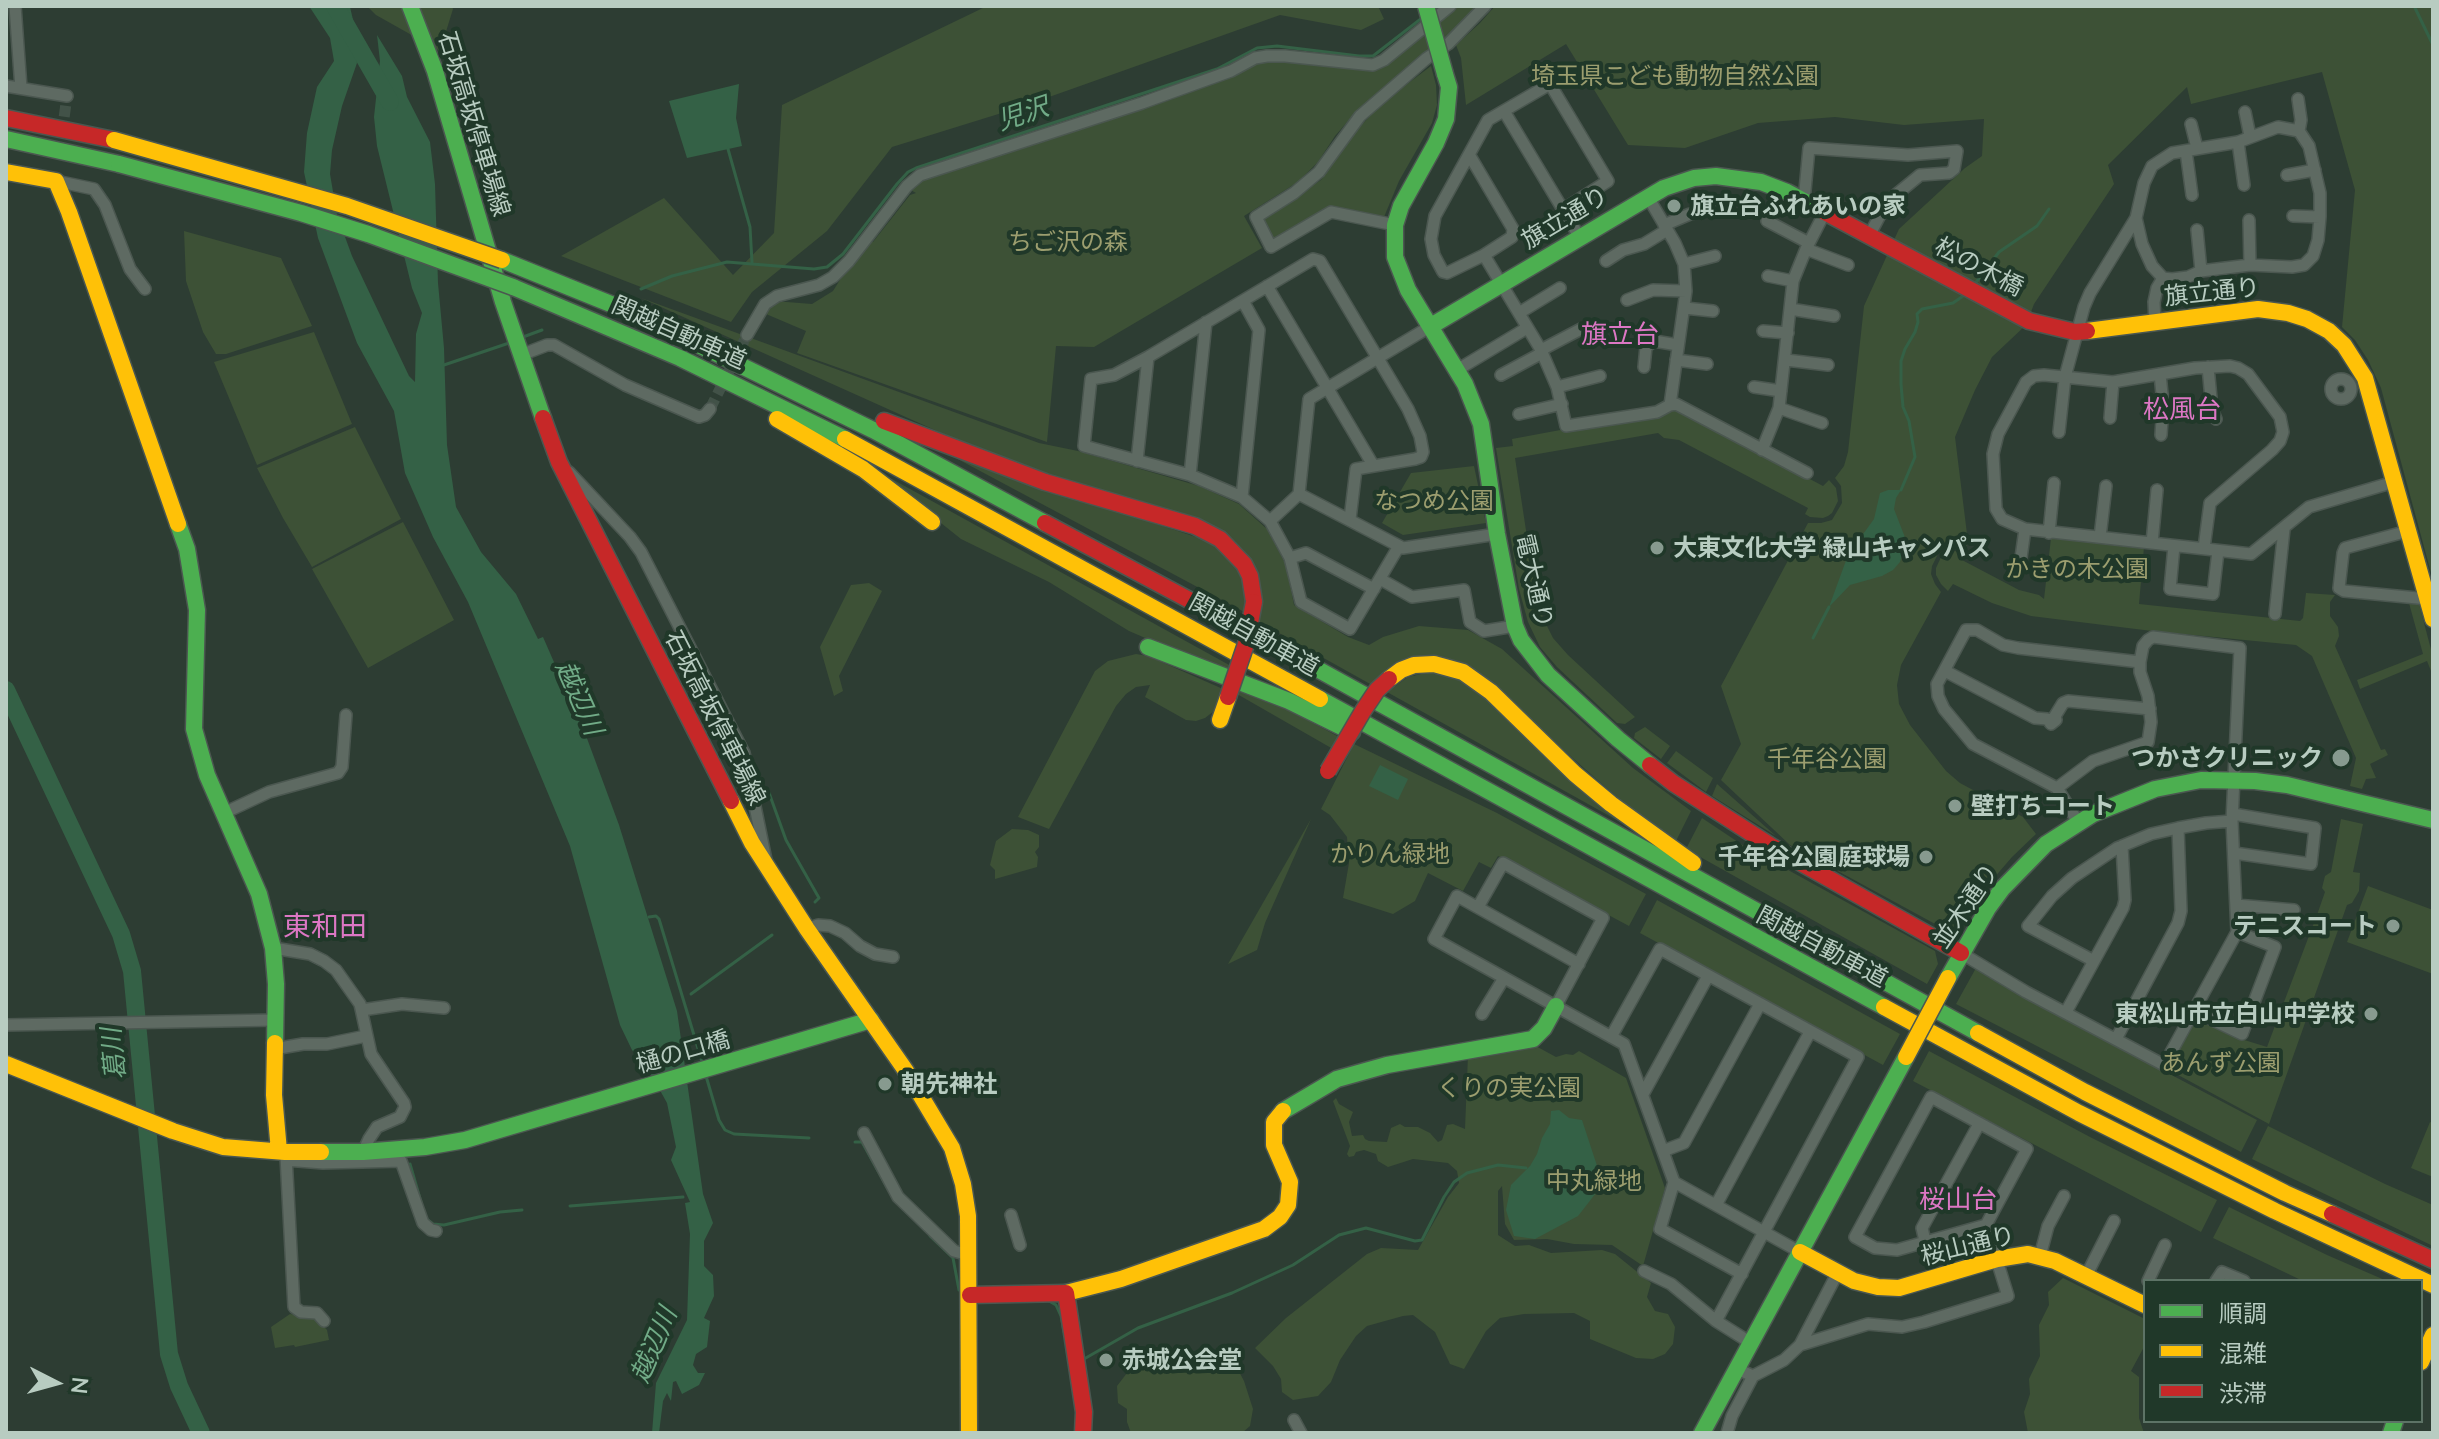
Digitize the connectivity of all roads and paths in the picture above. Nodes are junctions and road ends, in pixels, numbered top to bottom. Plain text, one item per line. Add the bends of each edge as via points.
1 (15, 6) edge
2 (410, 6) edge
3 (1426, 6) edge
4 (1450, 6) edge
5 (1485, 6) edge
6 (6, 86) edge
7 (21, 88) junction
8 (67, 96) dead end
9 (2298, 99) dead end
10 (1504, 111) junction
11 (2245, 112) dead end
12 (6, 118) edge
13 (2191, 124) dead end
14 (2299, 131) junction
15 (2250, 136) junction
16 (6, 139) edge
17 (2238, 142) junction
18 (2191, 150) junction
19 (1470, 156) junction
20 (2315, 170) junction
21 (6, 172) edge
22 (2287, 175) dead end
23 (56, 181) junction
24 (2244, 185) dead end
25 (2192, 195) dead end
26 (1648, 197) junction
27 (1804, 201) junction
28 (1725, 207) dead end
29 (1564, 209) junction
30 (1825, 212) junction
31 (2293, 216) dead end
32 (2320, 217) junction
33 (2136, 218) junction
34 (2249, 220) dead end
35 (1767, 221) dead end
36 (1395, 225) junction
37 (1665, 228) junction
38 (2197, 230) dead end
39 (1869, 236) junction
40 (1580, 238) junction
41 (1807, 246) junction
42 (1484, 255) junction
43 (1906, 255) joint
44 (1715, 256) dead end
45 (1606, 261) dead end
46 (1684, 264) junction
47 (1848, 265) dead end
48 (2250, 265) junction
49 (2201, 271) junction
50 (1768, 276) dead end
51 (2163, 278) junction
52 (1793, 281) junction
53 (1500, 284) junction
54 (1267, 286) junction
55 (1560, 288) dead end
56 (145, 289) dead end
57 (1686, 291) junction
58 (535, 296) junction
59 (1627, 300) dead end
60 (1243, 301) junction
61 (1685, 308) junction
62 (1790, 309) junction
63 (1713, 311) dead end
64 (633, 313) junction
65 (1519, 313) junction
66 (1834, 316) dead end
67 (2029, 321) joint
68 (1206, 322) junction
69 (2155, 323) junction
70 (1431, 326) junction
71 (1527, 328) junction
72 (1581, 329) dead end
73 (1763, 331) dead end
74 (2075, 332) junction
75 (1788, 333) junction
76 (747, 335) tunnel mouth
77 (517, 345) junction
78 (1678, 345) junction
79 (1542, 351) junction
80 (1148, 357) junction
81 (1377, 358) junction
82 (1676, 360) junction
83 (1786, 360) junction
84 (1707, 364) dead end
85 (1828, 365) dead end
86 (1644, 367) dead end
87 (2208, 367) junction
88 (1457, 370) junction
89 (2160, 374) junction
90 (1501, 375) dead end
91 (1600, 376) dead end
92 (2065, 377) junction
93 (2113, 382) junction
94 (1328, 387) junction
95 (1557, 387) junction
96 (1754, 387) dead end
97 (1781, 391) junction
98 (1562, 404) junction
99 (1670, 405) junction
100 (1779, 408) junction
101 (710, 409) dead end
102 (1519, 414) dead end
103 (2110, 418) dead end
104 (2216, 419) dead end
105 (1822, 423) dead end
106 (2059, 432) dead end
107 (2161, 435) dead end
108 (1762, 450) junction
109 (1137, 461) junction
110 (559, 462) junction
111 (1373, 465) junction
112 (1807, 473) dead end
113 (1190, 475) junction
114 (2394, 482) junction
115 (2054, 483) dead end
116 (2106, 486) dead end
117 (2157, 490) dead end
118 (1299, 494) junction
119 (1242, 497) junction
120 (1350, 519) junction
121 (1270, 521) junction
122 (932, 522) dead end
123 (2025, 529) junction
124 (2284, 529) junction
125 (2408, 531) junction
126 (2049, 533) junction
127 (1497, 534) junction
128 (2100, 537) junction
129 (2152, 543) junction
130 (1399, 546) junction
131 (2174, 546) junction
132 (2204, 548) junction
133 (2218, 551) junction
134 (1290, 558) junction
135 (2020, 565) dead end
136 (1377, 584) junction
137 (2428, 599) junction
138 (2275, 614) dead end
139 (2433, 619) edge
140 (1515, 626) junction
141 (1148, 647) dead end
142 (2140, 662) junction
143 (1945, 671) junction
144 (2150, 709) junction
145 (346, 715) dead end
146 (1220, 720) dead end
147 (1323, 778) dead end
148 (2234, 779) junction
149 (2057, 788) junction
150 (224, 813) junction
151 (2432, 817) edge
152 (2233, 818) junction
153 (2078, 822) junction
154 (1545, 823) junction
155 (2178, 828) junction
156 (2122, 846) junction
157 (2234, 853) junction
158 (768, 868) junction
159 (2236, 905) junction
160 (1478, 907) junction
161 (2294, 910) dead end
162 (807, 929) junction
163 (2237, 932) junction
164 (273, 948) junction
165 (1830, 952) junction
166 (1961, 953) junction
167 (893, 957) dead end
168 (2094, 961) junction
169 (1579, 964) junction
170 (1708, 976) junction
171 (1504, 978) junction
172 (1760, 1004) junction
173 (1556, 1006) junction
174 (444, 1008) dead end
175 (362, 1010) junction
176 (2194, 1011) junction
177 (2066, 1012) junction
178 (1482, 1014) dead end
179 (275, 1020) junction
180 (871, 1020) junction
181 (6, 1025) edge
182 (1810, 1032) junction
183 (366, 1036) junction
184 (1611, 1037) junction
185 (2116, 1039) junction
186 (274, 1049) junction
187 (6, 1064) edge
188 (1643, 1094) junction
189 (1979, 1124) junction
190 (864, 1133) dead end
191 (1663, 1151) junction
192 (363, 1152) junction
193 (283, 1154) junction
194 (1674, 1182) junction
195 (2064, 1196) dead end
196 (1716, 1205) junction
197 (1011, 1215) dead end
198 (2114, 1221) dead end
199 (1986, 1225) junction
200 (436, 1231) dead end
201 (1763, 1233) junction
202 (1925, 1241) junction
203 (1020, 1245) dead end
204 (2165, 1245) dead end
205 (1800, 1252) junction
206 (969, 1255) junction
207 (2040, 1256) junction
208 (1997, 1259) junction
209 (2433, 1260) edge
210 (1644, 1271) dead end
211 (1742, 1274) junction
212 (1837, 1274) junction
213 (2086, 1276) junction
214 (2149, 1279) edge
215 (2217, 1279) edge
216 (2239, 1279) edge
217 (2420, 1279) edge
218 (1066, 1293) junction
219 (970, 1295) junction
220 (2143, 1298) edge
221 (324, 1321) dead end
222 (1716, 1321) junction
223 (2433, 1335) edge
224 (1751, 1343) junction
225 (1800, 1345) junction
226 (2423, 1358) edge
227 (1745, 1372) junction
228 (1294, 1420) dead end
229 (969, 1433) edge
230 (1083, 1433) edge
231 (1301, 1433) edge
232 (1702, 1433) edge
233 (1727, 1433) edge

1 - 7 street
2 - 77 main road, 石坂高坂停車場線 via 435,71
3 - 36 main road, 電大通り, bridge via 1449,87 1446,119
4 - 76 street via 1373,65 1255,58 1142,103 920,175 833,277 765,304
5 - 36 street via 1448,44 1360,116 1319,172 1256,217 1271,247 1331,212
6 - 7 street
7 - 8 street
9 - 14 street
10 - 19 street via 1488,120
10 - 29 street
10 - 29 street via 1550,84 1608,181
11 - 15 street
12 - 64 main road, 関越自動車道, bridge via 114,140 292,189 502,260
13 - 18 street
14 - 15 street via 2278,127
14 - 20 street
15 - 17 street
16 - 58 main road, 関越自動車道, bridge via 301,213
17 - 18 street
17 - 24 street
18 - 25 street
18 - 33 street via 2172,153 2152,166
19 - 42 street via 1513,229 1512,237
19 - 42 street via 1435,216 1431,239 1443,272 1454,272
20 - 22 street
20 - 32 street
21 - 23 main road
23 - 56 street via 94,189 130,269
23 - 150 main road via 187,549 197,610 194,729
26 - 27 main road, 旗立通り via 1680,182 1716,176 1761,182
26 - 37 street
26 - 40 main road, 旗立通り
27 - 30 main road, 旗立通り
27 - 39 street via 1809,148 1908,155 1957,151 1949,173 1920,175 1887,202
28 - 37 street via 1690,214
29 - 40 street
30 - 39 main road, 旗立通り
30 - 41 street
31 - 32 street
32 - 48 street via 2313,256 2304,265
33 - 51 street via 2142,244
33 - 74 street via 2090,293
34 - 48 street
35 - 41 street
36 - 70 main road, 電大通り via 1399,270
37 - 45 street
37 - 46 street
38 - 49 street
39 - 43 main road, 旗立通り
40 - 53 main road, 旗立通り
41 - 47 street
41 - 52 street
42 - 53 street
43 - 67 main road, 松の木橋
44 - 46 street
46 - 57 street
48 - 49 street
49 - 51 street
50 - 52 street
51 - 69 street via 2154,302
52 - 62 street
53 - 65 street
53 - 70 main road, 旗立通り
54 - 60 street
54 - 81 street via 1313,259 1320,261
54 - 94 street
55 - 65 street
57 - 59 street via 1653,290
57 - 61 street
58 - 122 main road via 600,334 791,427 863,469
58 - 154 main road, 関越自動車道 via 694,365 896,465
60 - 68 street
60 - 119 street via 1259,330
61 - 63 street
61 - 78 street
62 - 66 street
62 - 75 street
64 - 146 main road, bridge via 916,435 1045,482 1195,526 1220,539 1244,564 1254,602
64 - 165 main road, 関越自動車道 via 1045,521
65 - 71 street
67 - 74 main road, 旗立通り
68 - 80 street
68 - 113 street
69 - 74 main road, 旗立通り
69 - 114 main road, 旗立通り via 2258,309 2288,313 2329,331 2344,345
70 - 81 street
70 - 88 main road, 電大通り
71 - 79 street
71 - 88 street
72 - 79 street
73 - 75 street
74 - 92 street
75 - 83 street
77 - 101 street via 554,345 625,385 699,417
77 - 110 main road, 石坂高坂停車場線
78 - 82 street
78 - 86 street via 1654,341 1646,347
79 - 90 street
79 - 95 street
80 - 109 street
80 - 109 street via 1114,375 1091,379 1088,406 1084,446
81 - 94 street
81 - 111 street via 1408,409 1423,452 1415,459
82 - 84 street
82 - 99 street
83 - 85 street
83 - 97 street
87 - 89 street
87 - 104 street
87 - 132 street via 2230,366 2248,374 2280,417 2283,432 2272,450 2210,503
88 - 127 main road, 電大通り via 1481,424
89 - 93 street
89 - 107 street
91 - 95 street
92 - 93 street
92 - 106 street
92 - 123 street via 2034,376 2026,382 1995,444 1996,509 2002,519
93 - 103 street
94 - 111 street
94 - 118 street via 1309,399
95 - 98 street
96 - 97 street
97 - 100 street
98 - 99 street via 1566,426 1657,412
98 - 102 street
99 - 108 street
100 - 105 street
100 - 108 street
108 - 112 street
109 - 113 street
110 - 158 main road, 石坂高坂停車場線
110 - 158 street via 641,552 744,753
111 - 120 street via 1356,469
113 - 119 street
114 - 124 street via 2314,504
114 - 125 main road, 旗立通り
115 - 126 street
116 - 128 street
117 - 129 street
118 - 120 street
118 - 121 street
119 - 121 street
120 - 130 street
121 - 134 street
123 - 126 street
123 - 135 street
124 - 133 street via 2251,554
124 - 138 street
125 - 137 main road, 旗立通り
125 - 137 street via 2345,548 2339,588
126 - 128 street
127 - 130 street
127 - 140 main road, 電大通り
128 - 129 street
129 - 131 street
130 - 136 street
131 - 132 street
131 - 133 street via 2170,589 2213,594
132 - 133 street
134 - 136 street via 1306,553
134 - 136 street via 1301,602 1350,629
136 - 140 street via 1412,597 1464,590 1470,622 1484,631
137 - 139 main road, 旗立通り
140 - 166 main road, 電大通り via 1548,675 1658,771 1771,846
141 - 154 main road via 1289,701
142 - 143 street via 2018,648 1966,630
142 - 144 street
142 - 148 street via 2143,646 2153,637 2240,648
143 - 144 street via 2035,718 2051,717 2068,701
143 - 149 street via 1937,684 1938,696 1966,738
144 - 149 street via 2150,736 2144,745 2093,761
145 - 150 street via 342,767 335,776 269,792
147 - 165 main road, bridge via 1389,679 1414,665 1463,672 1611,804
148 - 151 main road, 並木通り via 2287,785
148 - 152 street
148 - 153 main road, 並木通り via 2155,789
149 - 153 street
150 - 164 main road via 259,894
152 - 155 street
152 - 157 street
152 - 157 street via 2315,828 2311,864
153 - 166 main road, 並木通り via 2046,844 2008,882
154 - 217 main road, 関越自動車道 via 2079,1113
155 - 156 street
155 - 185 street via 2178,923
156 - 168 street via 2125,900
156 - 168 street via 2072,878 2028,926
157 - 159 street
158 - 162 main road, 石坂高坂停車場線
159 - 161 street
159 - 163 street
160 - 169 street
160 - 169 street via 1503,863 1603,918
160 - 171 street via 1457,896 1434,939
162 - 167 street via 830,926 875,954
162 - 180 main road, 石坂高坂停車場線
163 - 176 street
163 - 176 street via 2275,947 2242,1034
164 - 175 street via 324,961
164 - 179 main road
165 - 209 main road, 関越自動車道 via 2148,1125
166 - 177 street
166 - 205 main road, 並木通り, bridge
168 - 177 street
169 - 173 street
170 - 172 street
170 - 184 street via 1660,949
170 - 188 street
171 - 173 street
171 - 178 street
172 - 182 street
172 - 191 street via 1684,1143
173 - 184 street
173 - 218 main road via 1533,1039 1387,1065 1337,1079 1306,1097 1274,1122 1274,1145 1290,1182 1288,1205 1280,1217 1264,1229
174 - 175 street via 402,1004
175 - 183 street
176 - 185 street via 2164,1065
177 - 185 street
179 - 181 street
179 - 186 main road
180 - 192 main road, 樋の口橋 via 450,1143
180 - 206 main road, 石坂高坂停車場線 via 952,1148 965,1196
182 - 196 street
182 - 201 street via 1858,1057
183 - 186 street
183 - 192 street via 371,1054 405,1107 400,1117 377,1127
184 - 188 street via 1624,1044
186 - 193 main road
187 - 193 main road, 樋の口橋 via 173,1131 223,1147
188 - 191 street
189 - 199 street via 2027,1149
189 - 202 street via 1922,1228
189 - 202 street via 1931,1097 1855,1237 1875,1248 1897,1250
190 - 206 street via 898,1197 954,1251
191 - 194 street
192 - 193 main road, 樋の口橋
193 - 200 street via 323,1163 401,1161 423,1223
193 - 221 street via 294,1307 317,1313
194 - 196 street
194 - 211 street via 1660,1229
195 - 207 street
196 - 201 street
197 - 203 street
198 - 213 street
199 - 202 street
199 - 208 street
201 - 205 street
201 - 211 street
204 - 214 street
205 - 212 main road, 桜山通り
205 - 224 main road
206 - 219 main road, 石坂高坂停車場線
207 - 208 main road, 桜山通り
207 - 213 main road, 桜山通り
208 - 212 main road, 桜山通り via 1899,1288
208 - 225 street via 2008,1296 1924,1322 1902,1327 1868,1324
210 - 222 street via 1671,1284
211 - 222 street
212 - 225 street
213 - 220 main road, 桜山通り
215 - 216 street via 2222,1272
218 - 219 main road
218 - 230 main road
219 - 229 main road, 石坂高坂停車場線
222 - 224 street
223 - 226 main road
224 - 227 main road
225 - 227 street via 1767,1370
227 - 232 main road
227 - 233 street
228 - 231 street

